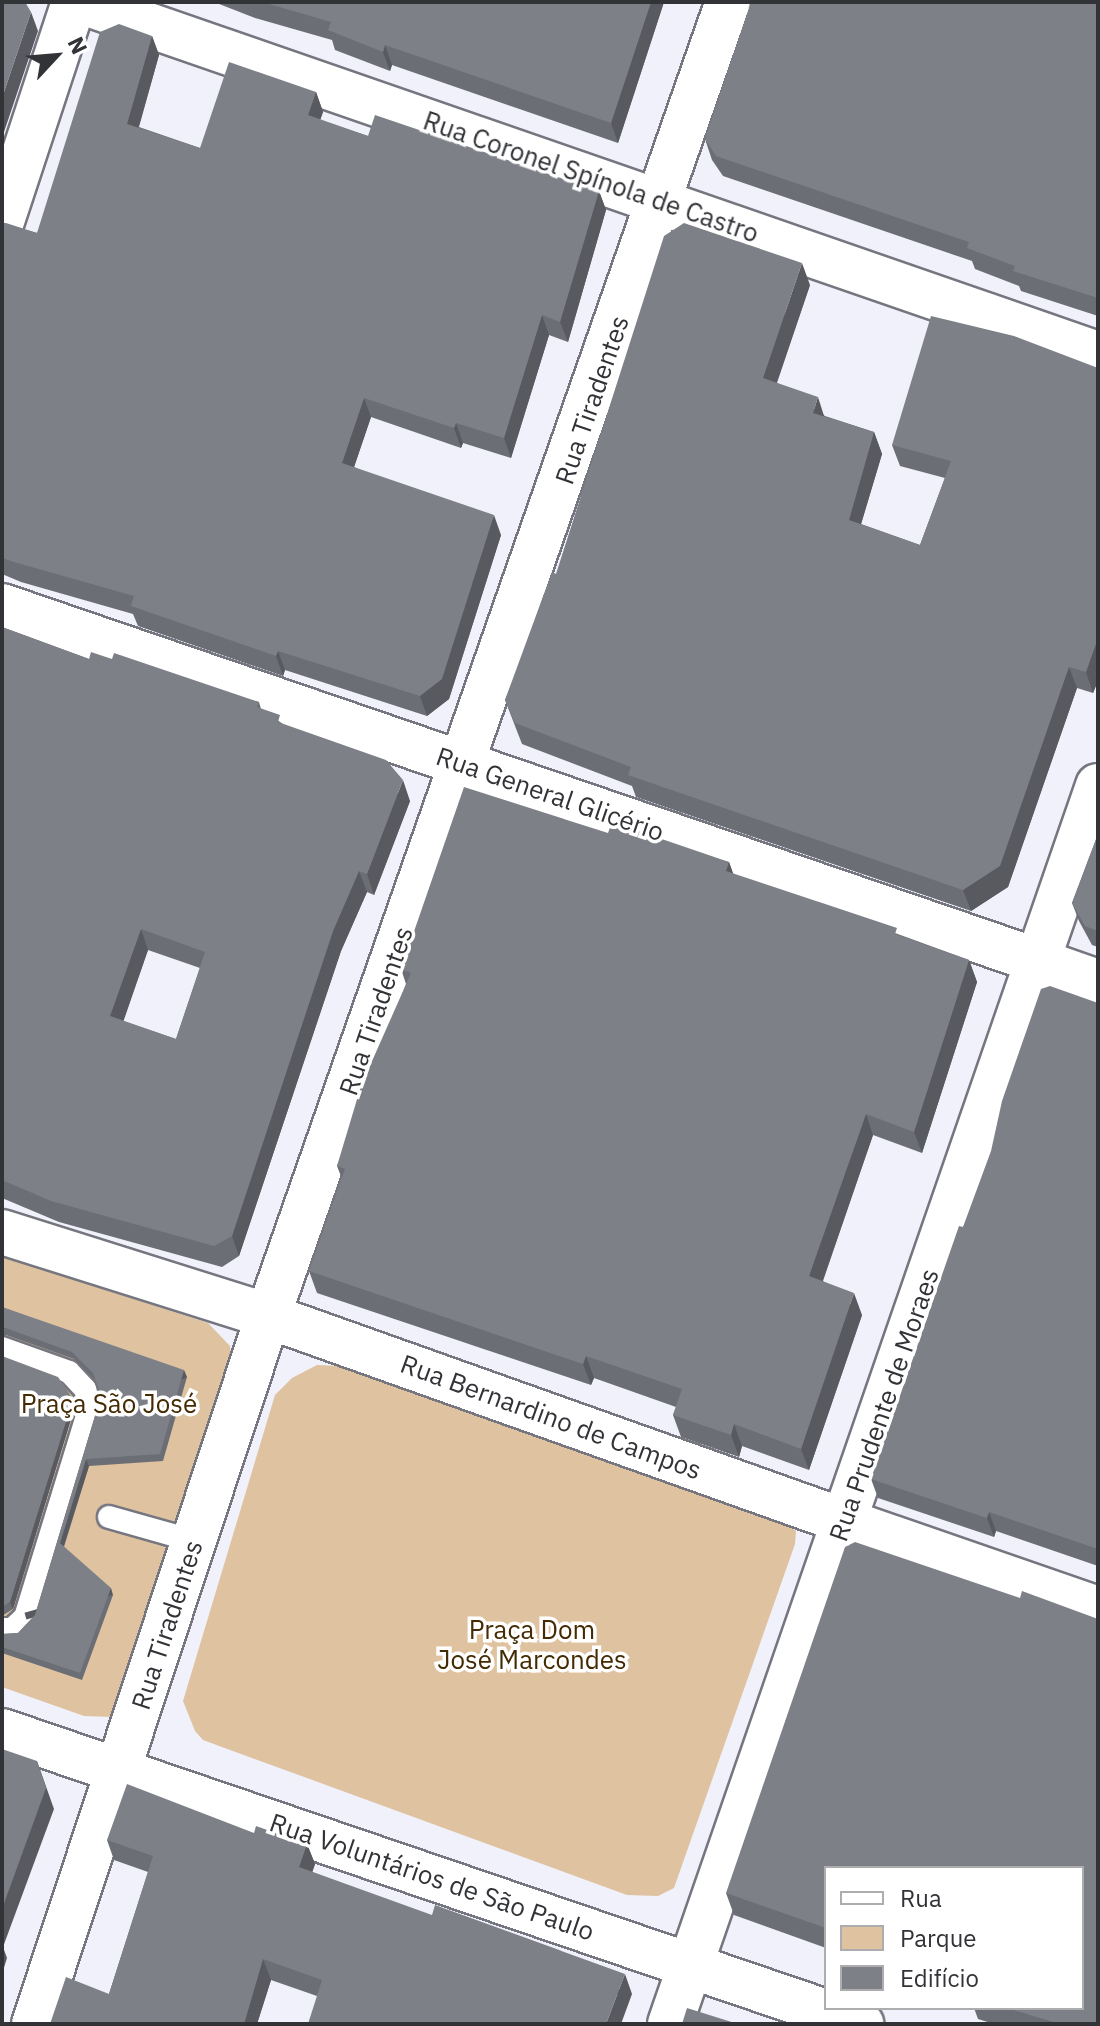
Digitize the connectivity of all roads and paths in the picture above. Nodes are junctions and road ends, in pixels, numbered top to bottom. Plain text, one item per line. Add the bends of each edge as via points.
1 (74, 2) edge
2 (82, 2) edge
3 (728, 2) edge
4 (662, 201) junction
5 (2, 221) edge
6 (1098, 354) edge
7 (2, 606) edge
8 (463, 764) junction
9 (1098, 786) edge
10 (1038, 961) junction
11 (1098, 982) edge
12 (2, 1232) edge
13 (268, 1316) junction
14 (2, 1348) edge
15 (109, 1517) dead end
16 (844, 1521) junction
17 (194, 1541) junction
18 (1098, 1609) edge
19 (2, 1629) edge
20 (2, 1731) edge
21 (119, 1769) junction
22 (689, 1966) junction
23 (34, 2024) edge
24 (670, 2024) edge
25 (861, 2024) edge

1 - 5 street
2 - 4 street, Rua Coronel Spínola de Castro
3 - 4 street, Rua Tiradentes
4 - 6 street, Rua Coronel Spínola de Castro
4 - 8 street, Rua Tiradentes
7 - 8 street, Rua General Glicério
8 - 10 street, Rua General Glicério
8 - 13 street, Rua Tiradentes
9 - 10 street, Rua Prudente de Moraes
10 - 11 street, Rua General Glicério
10 - 16 street, Rua Prudente de Moraes
12 - 13 street, Rua Bernardino de Campos
13 - 16 street, Rua Bernardino de Campos
13 - 17 street, Rua Tiradentes
14 - 19 lane via 69,1372 85,1389 90,1406 25,1617 12,1629
15 - 17 lane
16 - 18 street, Rua Bernardino de Campos
16 - 22 street, Rua Prudente de Moraes
17 - 21 street, Rua Tiradentes
20 - 21 street, Rua Voluntários de São Paulo
21 - 22 street, Rua Voluntários de São Paulo
21 - 23 street, Rua Tiradentes
22 - 24 street, Rua Prudente de Moraes
22 - 25 street, Rua Voluntários de São Paulo

